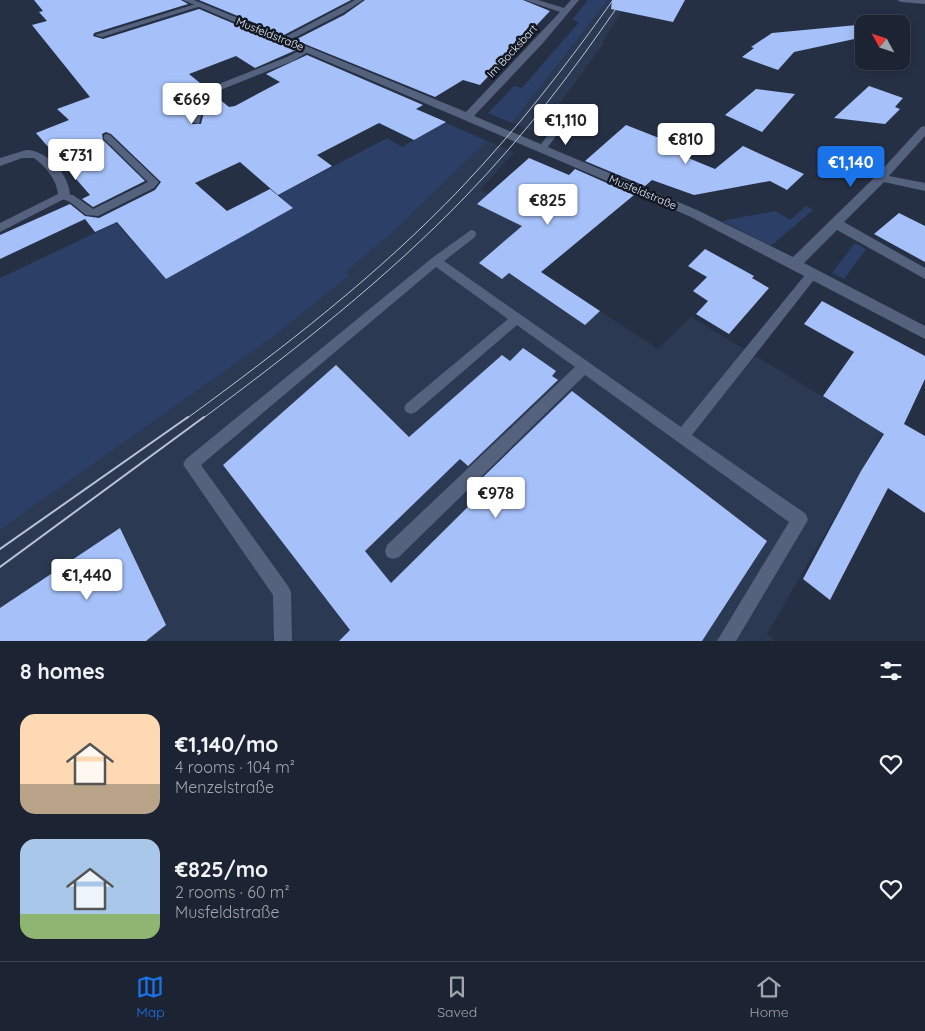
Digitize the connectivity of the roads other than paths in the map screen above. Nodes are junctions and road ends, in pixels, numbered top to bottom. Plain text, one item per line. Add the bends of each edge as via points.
1 (186, 0) edge
2 (360, 0) edge
3 (529, 0) edge
4 (575, 0) edge
5 (901, 0) edge
6 (925, 2) edge
7 (199, 5) junction
8 (566, 11) junction
9 (99, 35) dead end
10 (285, 39) junction
11 (309, 49) junction
12 (571, 111) dead end
13 (466, 118) junction
14 (196, 122) dead end
15 (925, 129) edge
16 (107, 137) dead end
17 (541, 150) junction
18 (0, 162) edge
19 (881, 178) junction
20 (925, 188) edge
21 (64, 196) junction
22 (835, 223) junction
23 (0, 228) edge
24 (472, 234) dead end
25 (436, 261) junction
26 (795, 264) junction
27 (812, 273) junction
28 (925, 274) edge
29 (517, 318) junction
30 (925, 333) edge
31 (585, 366) junction
32 (411, 408) dead end
33 (682, 435) junction
34 (393, 551) dead end
35 (283, 641) edge
36 (726, 641) edge

1 - 7 street, Musfeldstraße
2 - 10 lane
3 - 8 street
4 - 8 street, Im Bocksbart
5 - 6 street
7 - 9 lane
7 - 10 street, Musfeldstraße
8 - 13 street, Im Bocksbart
10 - 11 street, Musfeldstraße
11 - 13 street, Musfeldstraße
11 - 14 lane via 189,99 199,108
12 - 17 lane
13 - 17 street, Musfeldstraße
15 - 19 street
16 - 21 lane via 154,182 94,213 86,211 74,198
17 - 26 street, Musfeldstraße via 693,213
18 - 21 street via 28,153 43,157 65,188
19 - 20 street
19 - 22 street
21 - 23 street
22 - 26 street
22 - 28 street
24 - 25 lane
25 - 29 lane
25 - 35 lane via 191,464 282,592
26 - 27 street, Musfeldstraße
27 - 30 street, Musfeldstraße
27 - 33 lane
29 - 31 lane
29 - 32 lane
31 - 33 lane
31 - 34 lane
33 - 36 lane via 800,520

